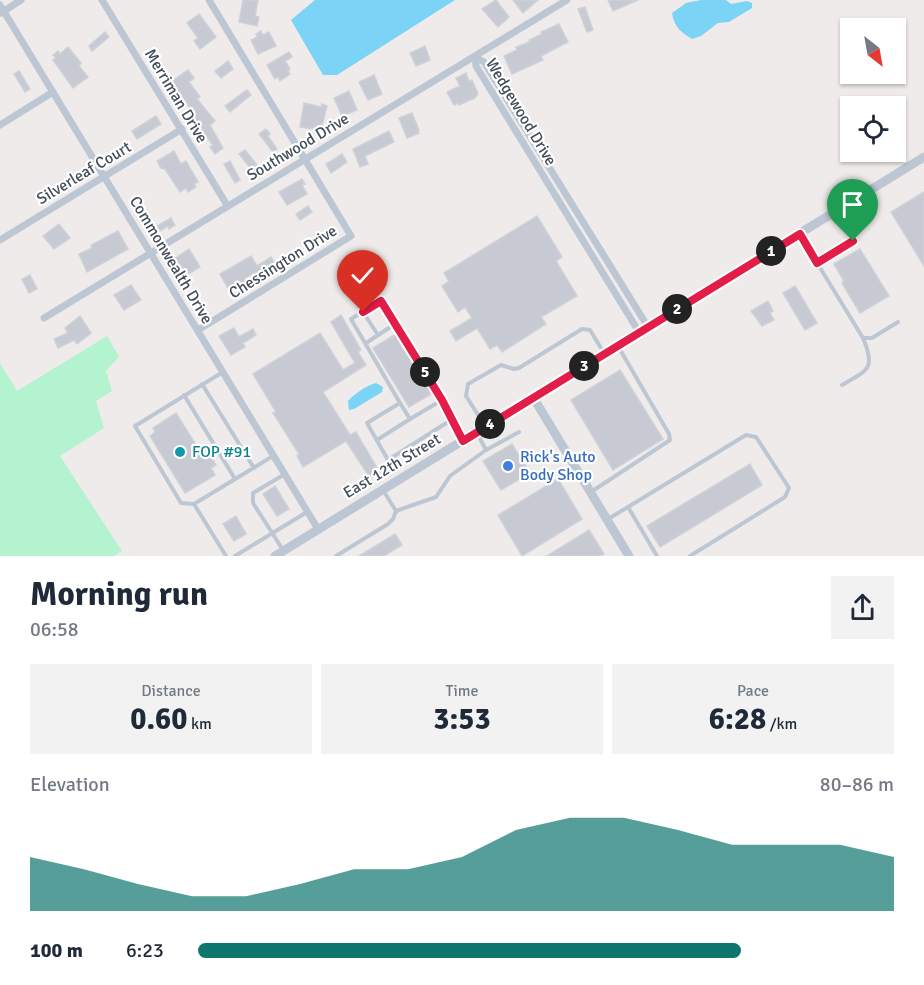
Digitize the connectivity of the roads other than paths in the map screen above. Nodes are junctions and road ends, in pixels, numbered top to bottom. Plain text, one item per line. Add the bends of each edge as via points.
1 (21, 0) edge
2 (102, 0) edge
3 (210, 0) edge
4 (567, 0) edge
5 (1, 10) edge
6 (475, 57) junction
7 (53, 92) junction
8 (0, 125) edge
9 (182, 129) junction
10 (924, 157) edge
11 (305, 159) junction
12 (104, 176) junction
13 (227, 206) junction
14 (800, 234) junction
15 (0, 240) edge
16 (853, 241) dead end
17 (150, 252) junction
18 (817, 263) junction
19 (363, 312) junction
20 (44, 318) dead end
21 (898, 322) dead end
22 (395, 324) junction
23 (644, 329) junction
24 (198, 330) junction
25 (378, 335) junction
26 (863, 338) junction
27 (366, 343) junction
28 (618, 345) junction
29 (604, 354) junction
30 (223, 372) junction
31 (202, 384) junction
32 (842, 386) dead end
33 (184, 395) junction
34 (533, 398) junction
35 (442, 400) junction
36 (400, 403) junction
37 (410, 419) junction
38 (450, 420) junction
39 (485, 427) junction
40 (476, 432) junction
41 (519, 432) dead end
42 (377, 440) junction
43 (463, 441) junction
44 (486, 450) junction
45 (274, 456) junction
46 (254, 468) junction
47 (285, 474) junction
48 (235, 479) junction
49 (382, 490) junction
50 (590, 493) junction
51 (194, 504) junction
52 (628, 507) junction
53 (308, 511) junction
54 (396, 511) junction
55 (607, 519) junction
56 (318, 529) junction
57 (273, 533) junction
58 (284, 550) junction
59 (226, 556) edge
60 (235, 556) edge
61 (275, 556) edge
62 (336, 556) edge
63 (629, 556) edge
64 (657, 556) edge
65 (690, 556) edge

1 - 5 street
2 - 9 street, Merriman Drive
3 - 11 street
4 - 6 street, Southwood Drive
5 - 7 street, Commonwealth Drive
6 - 11 street, Southwood Drive
6 - 23 street, Wedgewood Drive via 484,62
7 - 8 street
7 - 12 street, Commonwealth Drive
9 - 12 street, Silverleaf Court
9 - 13 street, Merriman Drive
10 - 14 street, East 12th Street
11 - 13 street, Southwood Drive
11 - 24 street, Chessington Drive via 351,236
12 - 15 street, Silverleaf Court
12 - 17 street, Commonwealth Drive
13 - 17 street, Southwood Drive
14 - 18 lane
14 - 23 street, East 12th Street
16 - 18 lane
17 - 20 street, Southwood Drive
17 - 24 street, Commonwealth Drive
18 - 26 lane
19 - 22 lane via 381,301
19 - 25 lane
19 - 27 lane via 351,320
21 - 26 lane via 872,338
22 - 25 lane
22 - 35 lane
23 - 28 street, East 12th Street
24 - 30 street, Commonwealth Drive
25 - 27 lane
26 - 32 lane via 870,357 868,366
27 - 36 lane
28 - 29 street, East 12th Street
28 - 50 lane via 670,440
29 - 34 street, East 12th Street
29 - 39 lane via 590,330 582,329 519,368 501,365 468,384 466,396
30 - 31 lane
30 - 45 street, Commonwealth Drive
31 - 33 lane
31 - 46 lane
33 - 48 lane
33 - 51 lane via 135,426 181,503
34 - 39 street, East 12th Street
34 - 50 street
35 - 37 lane
35 - 38 lane
36 - 37 lane
36 - 42 lane via 367,423
37 - 42 lane
38 - 42 lane via 388,460
38 - 43 lane
39 - 40 street, East 12th Street
40 - 43 street, East 12th Street
40 - 44 lane
41 - 44 lane
43 - 49 street, East 12th Street
44 - 54 lane via 450,477 436,497
45 - 46 lane
45 - 47 street, Commonwealth Drive
46 - 48 lane
47 - 53 street, Commonwealth Drive
47 - 57 lane via 253,492 253,502
48 - 51 lane
49 - 54 lane
49 - 56 street, East 12th Street
50 - 55 street
51 - 59 lane
52 - 55 lane
52 - 64 lane
52 - 65 lane via 746,435 756,437 789,488 785,497
53 - 56 street, Commonwealth Drive
53 - 57 lane
54 - 62 lane via 388,524
55 - 63 street
56 - 58 street, East 12th Street
57 - 58 lane
57 - 60 lane
58 - 61 street, East 12th Street

